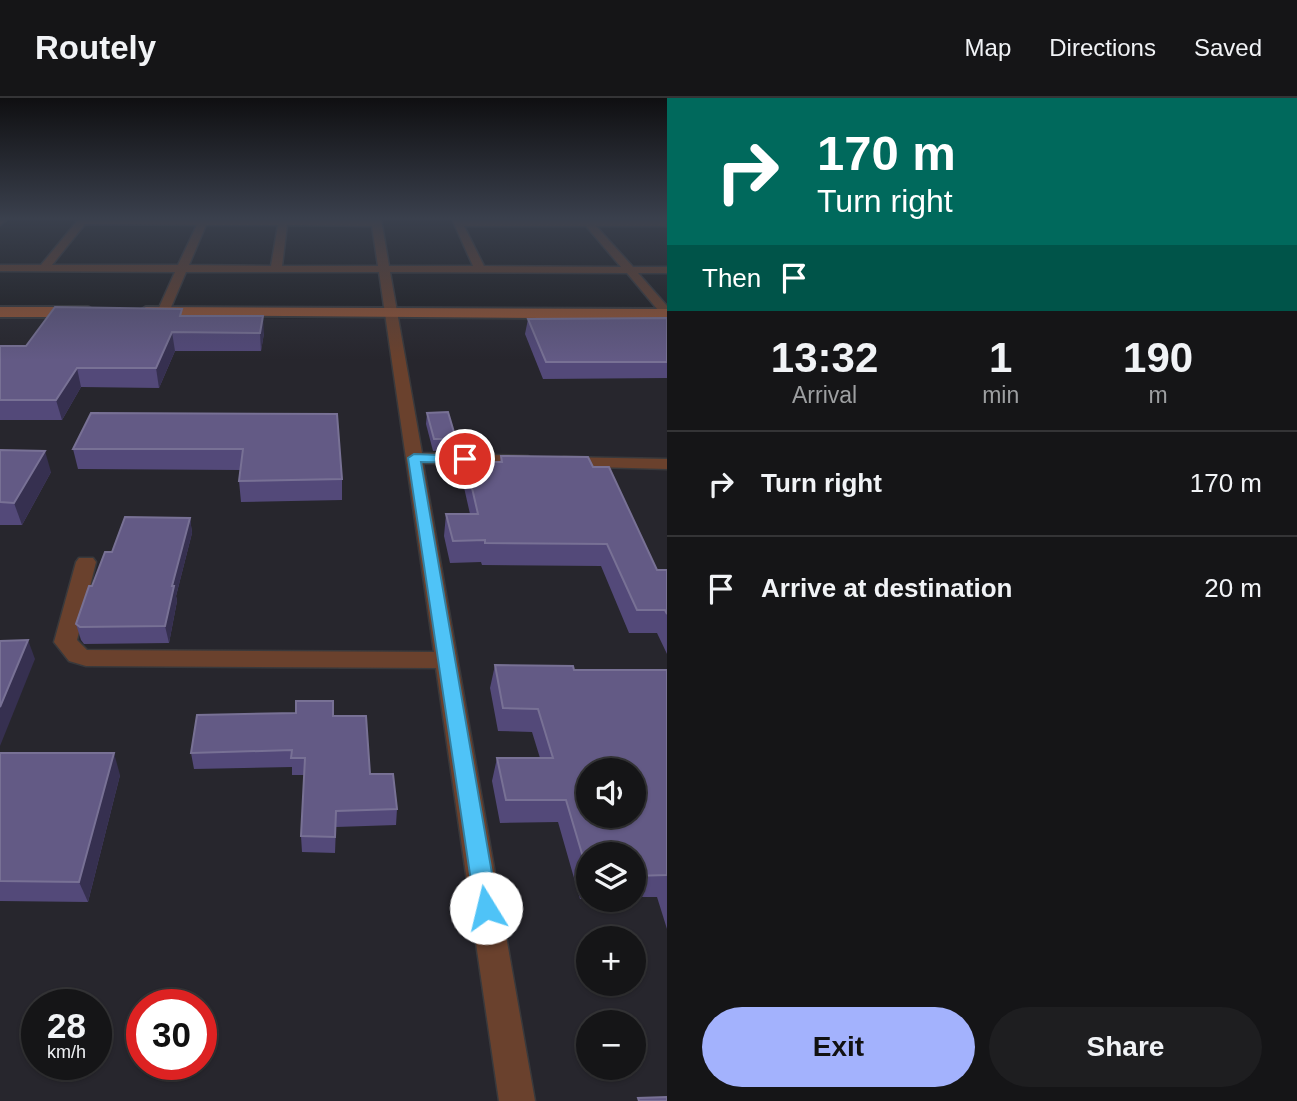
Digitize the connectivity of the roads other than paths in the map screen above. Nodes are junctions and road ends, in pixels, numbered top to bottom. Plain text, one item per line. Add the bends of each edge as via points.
1 (183, 266) edge
2 (276, 266) edge
3 (383, 266) edge
4 (478, 266) edge
5 (625, 266) edge
6 (0, 268) edge
7 (44, 268) joint
8 (182, 269) junction
9 (276, 269) junction
10 (384, 269) junction
11 (480, 269) junction
12 (629, 270) junction
13 (667, 270) edge
14 (0, 312) edge
15 (109, 312) edge
16 (136, 312) edge
17 (163, 312) junction
18 (391, 312) junction
19 (667, 313) edge
20 (414, 458) junction
21 (667, 464) edge
22 (86, 562) dead end
23 (446, 660) junction
24 (517, 1101) edge

1 - 8 street
2 - 9 street
3 - 10 street
4 - 11 street
5 - 12 street
6 - 7 street
7 - 8 street
8 - 9 street
8 - 17 street
9 - 10 street
10 - 11 street
10 - 18 street
11 - 12 street
12 - 13 street
12 - 19 street
14 - 15 street
16 - 17 street
17 - 18 street
18 - 19 street
18 - 20 street
20 - 21 street
20 - 23 street
22 - 23 street via 65,642 77,656
23 - 24 street

